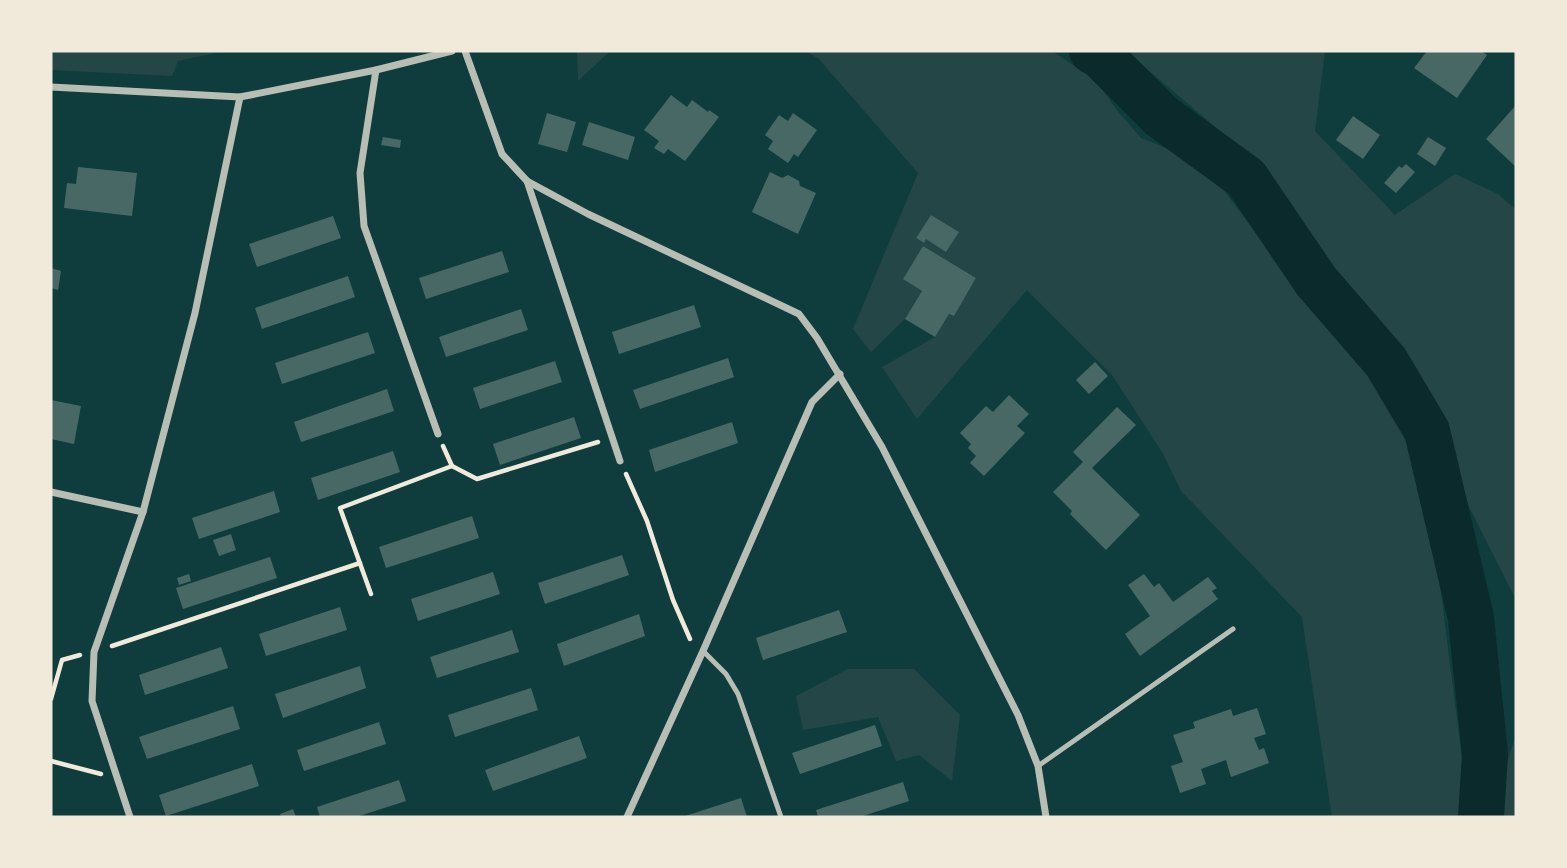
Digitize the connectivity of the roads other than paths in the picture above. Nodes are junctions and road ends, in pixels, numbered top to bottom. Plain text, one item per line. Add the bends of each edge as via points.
1 (452, 51) edge
2 (465, 51) edge
3 (376, 70) junction
4 (51, 87) edge
5 (240, 97) junction
6 (527, 181) junction
7 (840, 374) junction
8 (438, 434) road end
9 (620, 461) road end
10 (51, 492) edge
11 (144, 512) junction
12 (1233, 629) dead end
13 (702, 651) junction
14 (1038, 766) junction
15 (130, 817) edge
16 (627, 817) edge
17 (781, 817) edge
18 (1046, 817) edge

1 - 3 street
2 - 6 street via 502,153
3 - 5 street
3 - 8 street via 360,173 365,226
4 - 5 street
5 - 11 street via 195,313
6 - 7 street via 799,314
6 - 9 street
7 - 13 street via 812,402
7 - 14 street via 1018,715
10 - 11 street
11 - 15 street via 94,652 92,701
12 - 14 lane
13 - 16 street
13 - 17 lane via 726,674 738,694
14 - 18 street

